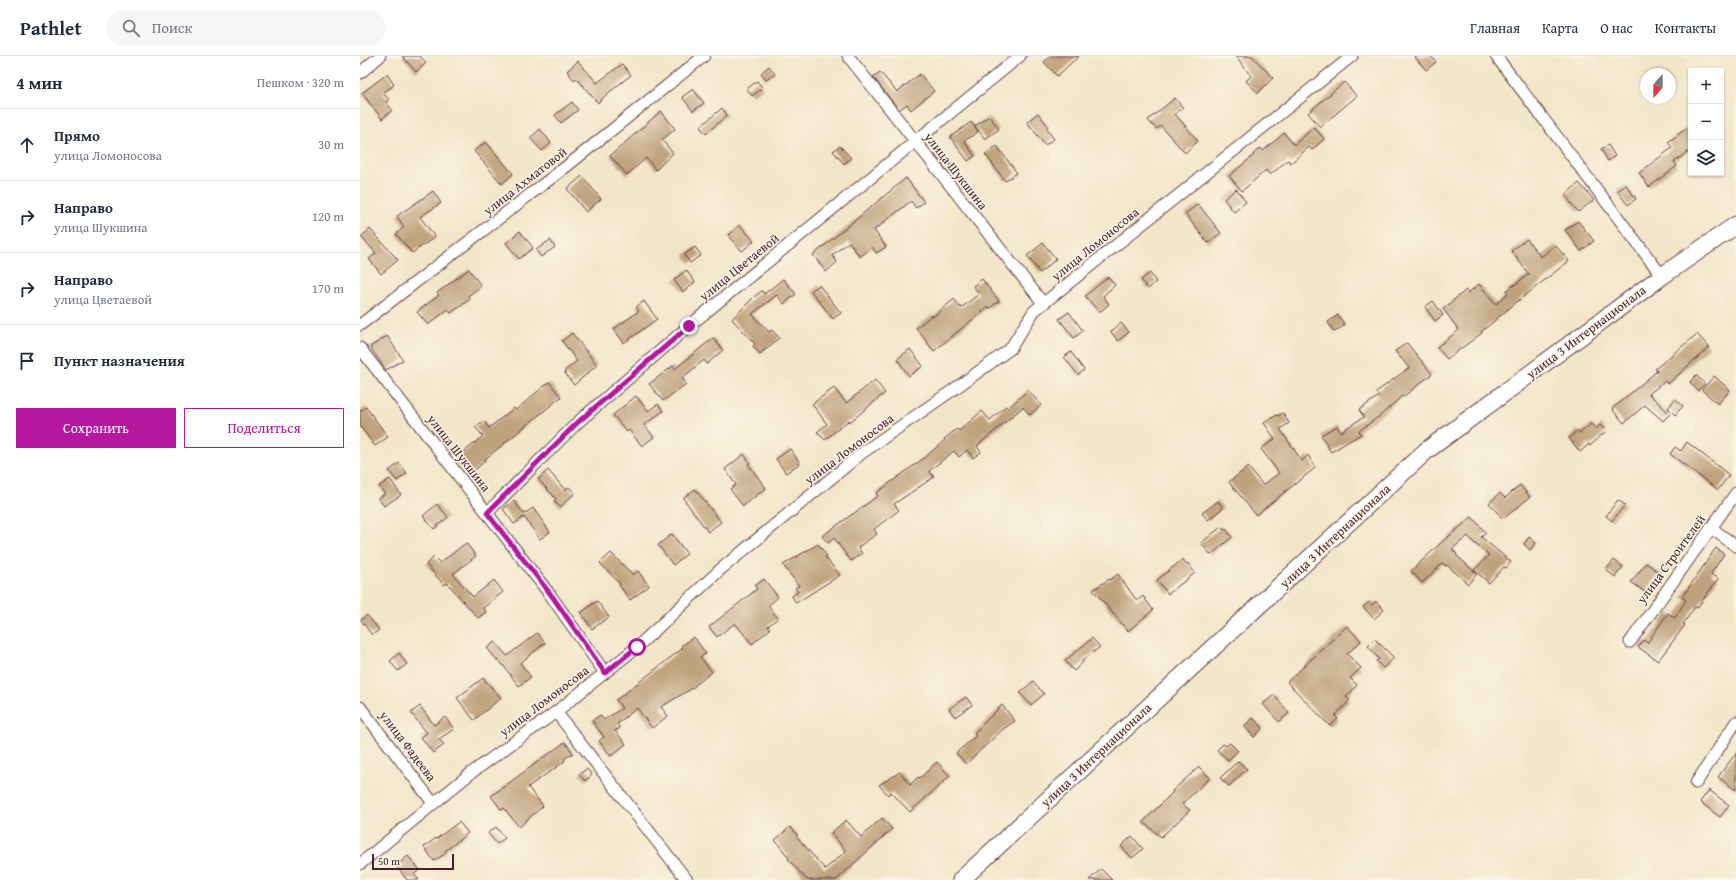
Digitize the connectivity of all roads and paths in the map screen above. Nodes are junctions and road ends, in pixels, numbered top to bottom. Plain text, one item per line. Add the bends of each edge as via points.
1 (380, 56) edge
2 (704, 56) edge
3 (848, 56) edge
4 (1020, 56) edge
5 (1352, 56) edge
6 (1496, 56) edge
7 (360, 73) edge
8 (915, 142) junction
9 (1736, 225) edge
10 (1662, 276) junction
11 (1043, 303) junction
12 (360, 325) edge
13 (360, 348) edge
14 (1736, 493) edge
15 (487, 513) junction
16 (1711, 528) junction
17 (1736, 546) edge
18 (1630, 642) dead end
19 (605, 673) junction
20 (360, 706) edge
21 (556, 712) junction
22 (1736, 722) edge
23 (1696, 784) dead end
24 (433, 803) junction
25 (360, 864) edge
26 (687, 880) edge
27 (961, 880) edge

1 - 7 street
2 - 12 street, улица Ахматовой via 567,166
3 - 8 street, улица Шукшина
4 - 8 street, улица Цветаевой
5 - 11 street, улица Ломоносова
6 - 10 street
8 - 11 street, улица Шукшина
8 - 15 street, улица Цветаевой via 671,341 577,423
9 - 10 main road, улица 3 Интернационала
10 - 27 main road, улица 3 Интернационала via 1426,451
11 - 19 street, улица Ломоносова via 1034,311 1010,349 862,453 721,569 637,647
13 - 15 street, улица Шукшина
14 - 16 street, улица Строителей
15 - 19 street, улица Шукшина via 552,596
16 - 17 street
16 - 18 street, улица Строителей
19 - 21 street, улица Ломоносова
20 - 24 street, улица Фадеева
21 - 24 street, улица Ломоносова
21 - 26 street
22 - 23 street
24 - 25 street, улица Ломоносова

